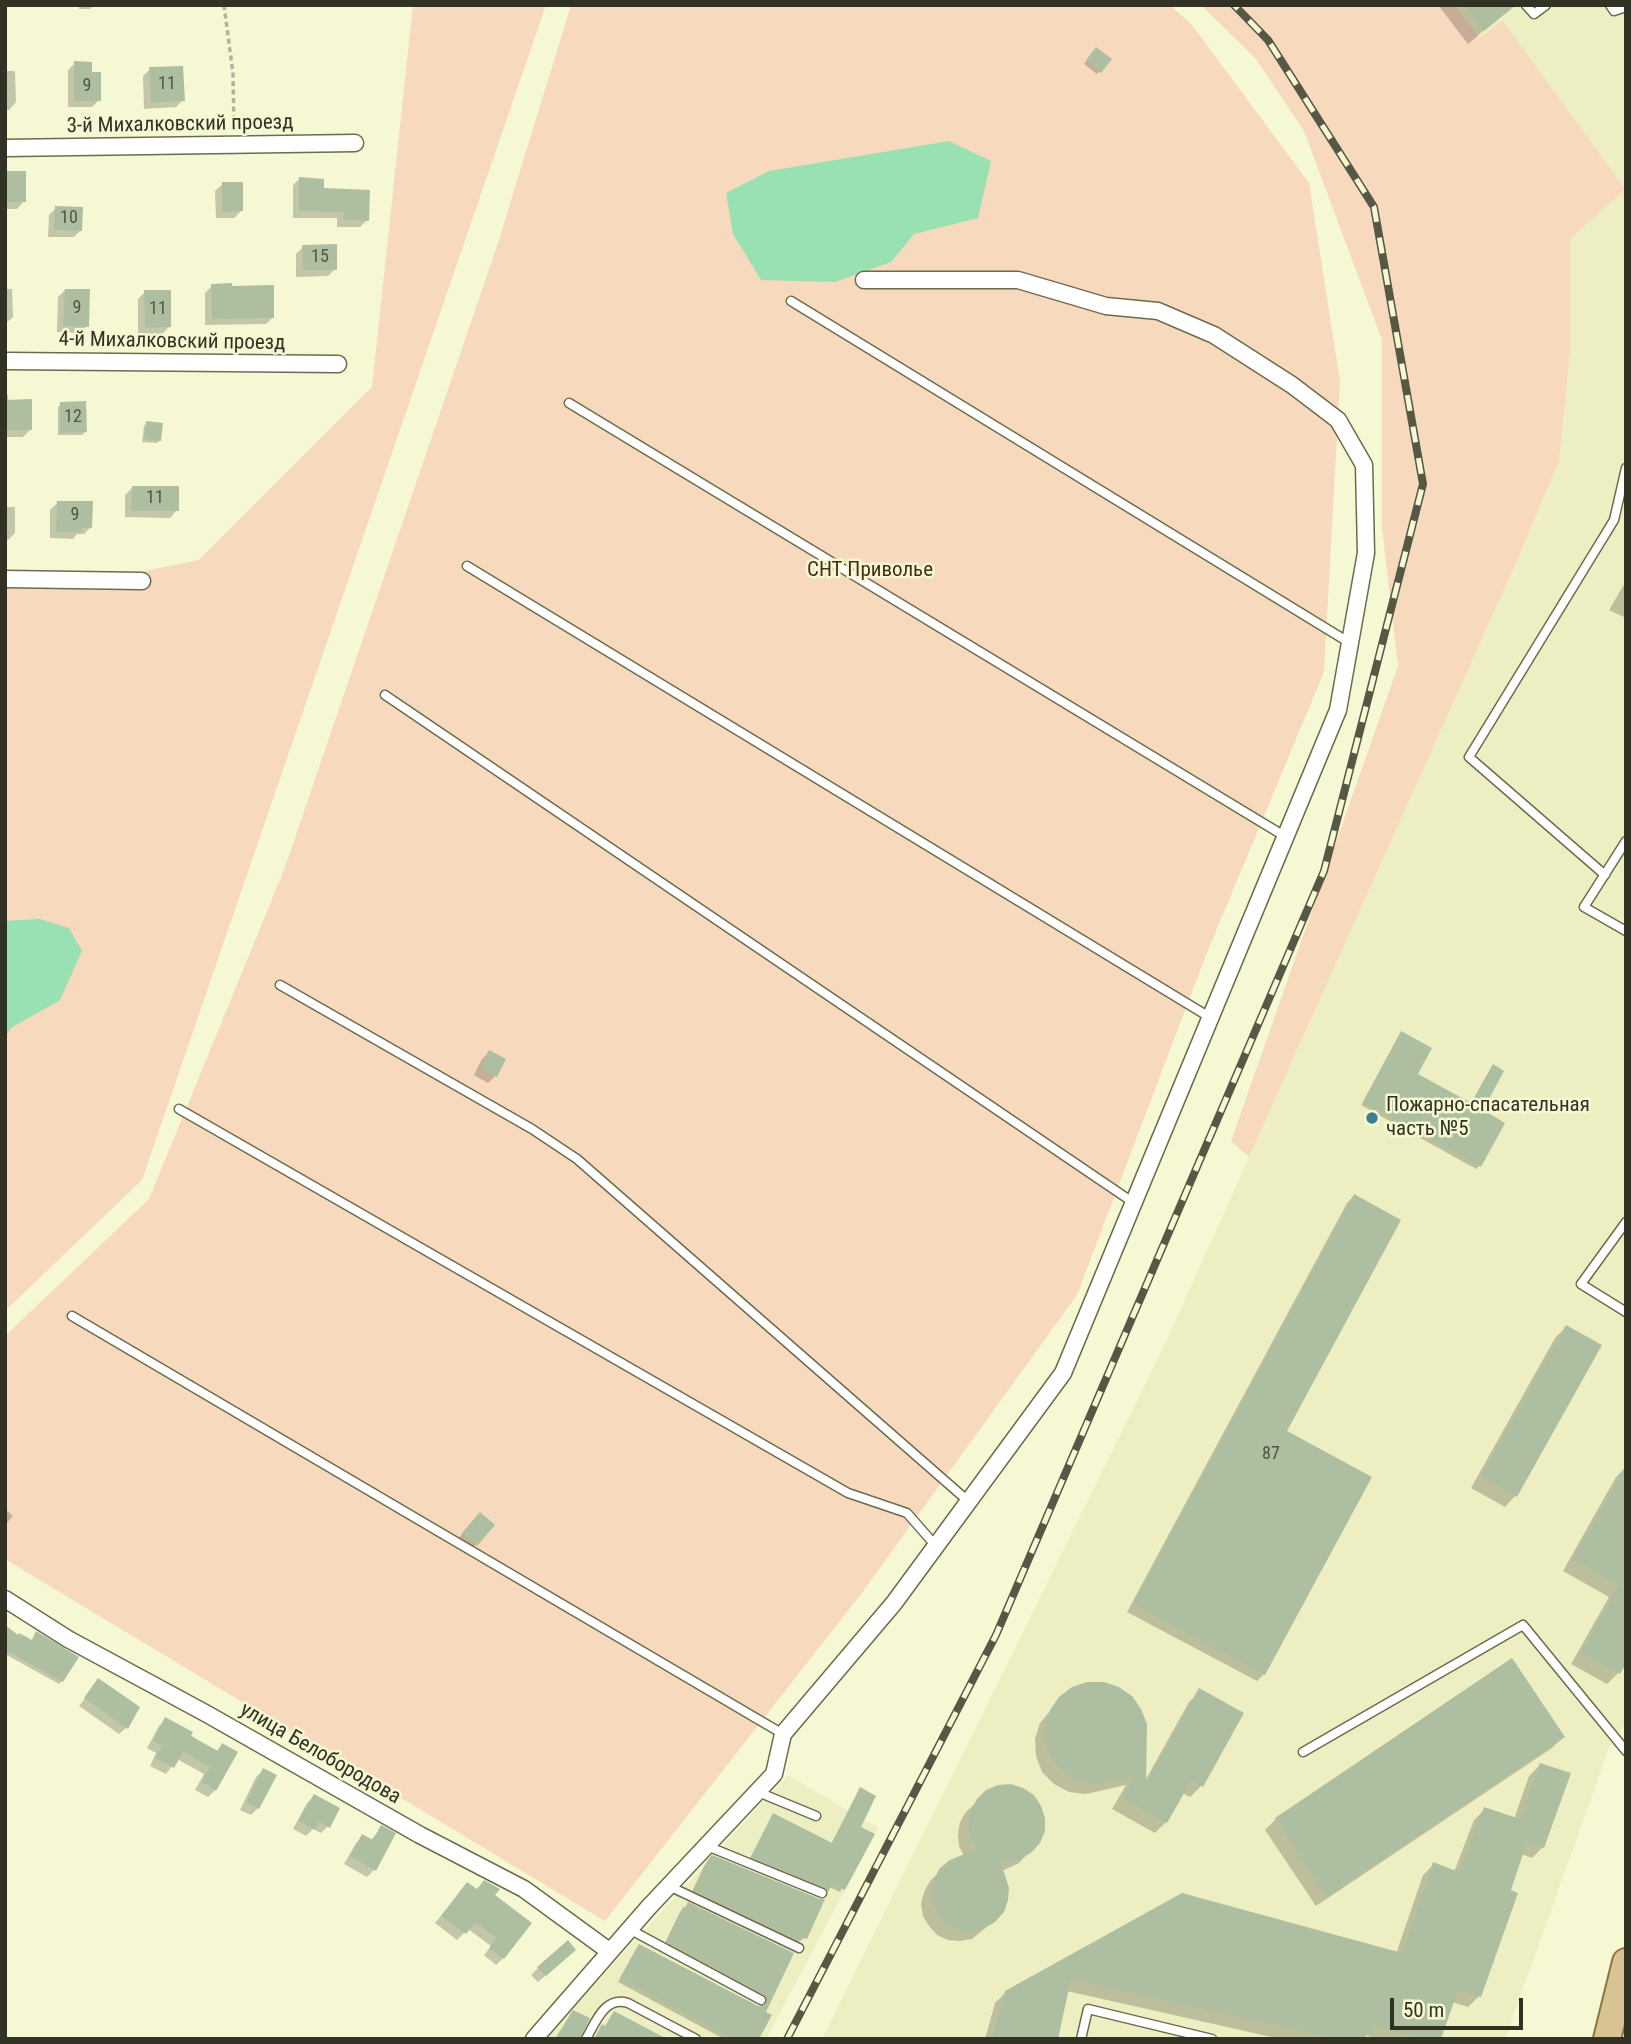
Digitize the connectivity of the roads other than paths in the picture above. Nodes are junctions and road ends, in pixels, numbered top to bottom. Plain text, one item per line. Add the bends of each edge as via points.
1 (1526, 5) edge
2 (1546, 5) edge
3 (1610, 5) edge
4 (1626, 7) edge
5 (355, 143) dead end
6 (5, 148) edge
7 (864, 280) dead end
8 (791, 301) dead end
9 (5, 361) edge
10 (338, 364) dead end
11 (569, 403) dead end
12 (1626, 468) edge
13 (467, 566) dead end
14 (5, 579) edge
15 (142, 580) dead end
16 (1350, 643) junction
17 (385, 695) dead end
18 (1286, 837) junction
19 (1626, 842) edge
20 (1605, 875) junction
21 (1626, 931) edge
22 (280, 985) dead end
23 (1211, 1018) junction
24 (180, 1109) dead end
25 (1134, 1203) junction
26 (1626, 1222) edge
27 (1626, 1312) edge
28 (72, 1315) dead end
29 (968, 1502) junction
30 (935, 1545) junction
31 (5, 1600) edge
32 (783, 1734) junction
33 (1626, 1751) edge
34 (1303, 1752) dead end
35 (758, 1792) junction
36 (816, 1816) dead end
37 (707, 1846) junction
38 (669, 1886) junction
39 (822, 1894) dead end
40 (629, 1929) junction
41 (799, 1948) dead end
42 (609, 1951) junction
43 (1626, 1962) edge
44 (761, 2000) dead end
45 (534, 2039) edge
46 (586, 2039) edge
47 (696, 2039) edge
48 (1081, 2039) edge
49 (1212, 2039) edge
50 (1607, 2039) edge

1 - 2 lane via 1534,15
3 - 4 lane via 1614,11
5 - 6 street, 3-й Михалковский проезд
7 - 16 street via 1018,280 1106,306 1158,311 1214,335 1292,385 1338,420 1364,465 1366,553
8 - 16 lane
9 - 10 street, 4-й Михалковский проезд
11 - 18 lane
12 - 20 lane via 1614,520 1469,757
13 - 23 lane
14 - 15 street
16 - 18 street via 1338,710
17 - 25 lane
18 - 23 street
19 - 20 lane
20 - 21 lane via 1584,907
22 - 29 lane via 577,1159
23 - 25 street
24 - 30 lane via 848,1493 907,1513
25 - 29 street via 1063,1373
26 - 27 lane via 1581,1284
28 - 32 lane
29 - 30 street
30 - 32 street via 894,1603
31 - 42 street, улица Белобородова via 524,1889
32 - 35 street via 774,1774
33 - 34 lane via 1523,1625
35 - 36 lane
35 - 37 street
37 - 38 street
37 - 39 lane
38 - 40 street
38 - 41 lane
40 - 42 street
40 - 44 lane
42 - 45 street
43 - 50 main road
46 - 47 lane via 601,2013 618,2001
48 - 49 lane via 1088,2009

